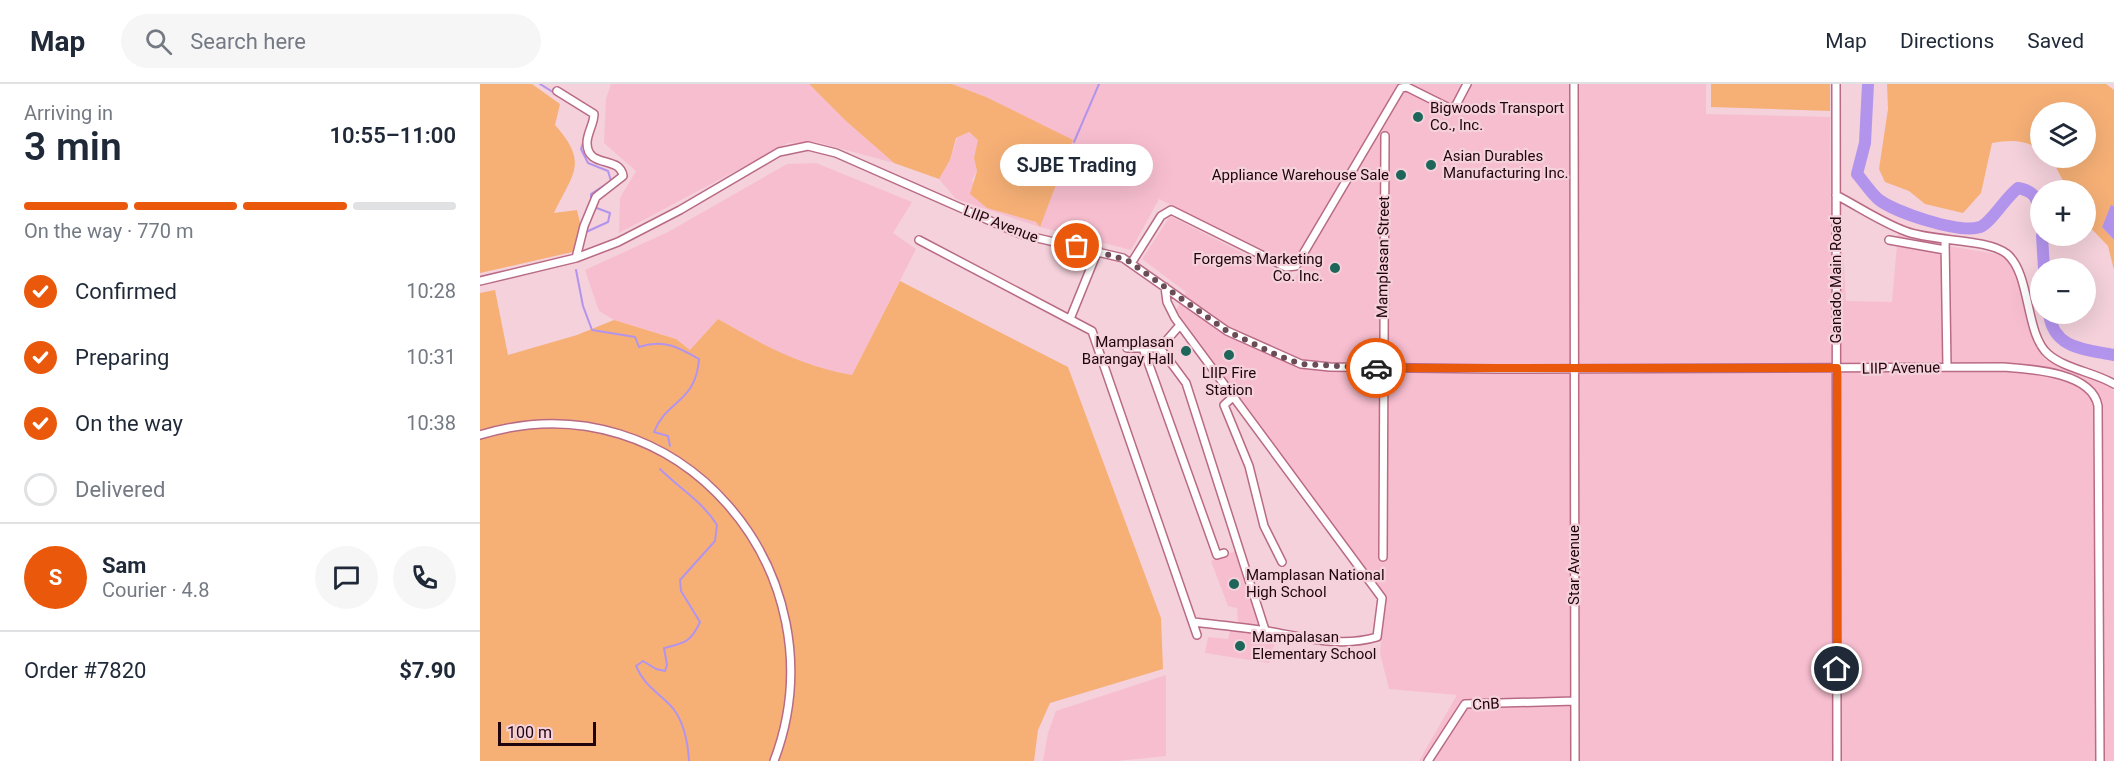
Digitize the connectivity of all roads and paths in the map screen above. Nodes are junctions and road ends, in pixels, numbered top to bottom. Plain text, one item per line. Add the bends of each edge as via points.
1 (1467, 84) edge
2 (1574, 84) edge
3 (1836, 84) edge
4 (557, 91) dead end
5 (1385, 136) dead end
6 (1836, 195) junction
7 (919, 240) dead end
8 (1889, 240) dead end
9 (1945, 240) junction
10 (1945, 249) junction
11 (1098, 250) junction
12 (576, 258) junction
13 (1132, 262) junction
14 (480, 281) edge
15 (1165, 287) junction
16 (1070, 319) junction
17 (1180, 325) junction
18 (1127, 348) dead end
19 (1143, 348) junction
20 (1160, 348) junction
21 (1947, 367) junction
22 (1382, 368) junction
23 (1837, 368) junction
24 (1574, 369) junction
25 (2114, 384) edge
26 (1234, 396) junction
27 (480, 435) edge
28 (1224, 553) dead end
29 (1383, 557) dead end
30 (1282, 562) dead end
31 (1193, 622) junction
32 (1264, 630) junction
33 (1197, 635) dead end
34 (1575, 701) junction
35 (774, 761) edge
36 (1428, 761) edge
37 (1575, 761) edge
38 (1837, 761) edge
39 (2100, 761) edge

1 - 13 street via 1451,109 1407,87 1401,88 1296,267 1286,267 1171,210 1161,216
2 - 24 street, Star Avenue
3 - 6 street, Ganado Main Road
4 - 12 street via 594,114 587,142 589,154 622,170 620,180 603,190 594,204
5 - 22 street, Mamplasan Street
6 - 9 street, Ganado Main Road via 1904,231
6 - 23 street, Ganado Main Road
7 - 16 street
8 - 10 street
9 - 10 street
9 - 25 street, Ganado Main Road via 1994,247 2006,253 2018,266 2043,349 2054,358
10 - 21 street
11 - 12 street, LIIP Avenue via 1020,234 836,153 802,146 772,154 654,223
11 - 13 street, LIIP Avenue
11 - 16 street
12 - 14 street, LIIP Avenue
13 - 15 street, LIIP Avenue
15 - 17 street via 1167,302
15 - 22 street, LIIP Avenue via 1227,331 1279,356 1301,364
16 - 31 street via 1092,331
17 - 20 street
17 - 26 street
18 - 19 street
19 - 20 street
19 - 28 street via 1216,555
20 - 32 street via 1186,383
21 - 23 street, LIIP Avenue
21 - 39 street, LIIP Avenue via 2044,370 2087,387 2097,398
22 - 24 street, LIIP Avenue
22 - 29 street, Mamplasan Street
23 - 24 street, LIIP Avenue
23 - 38 street, Ganado Main Road
24 - 34 street, Star Avenue
26 - 30 street via 1224,405 1249,466 1264,526
26 - 32 street via 1382,598 1377,638 1324,641
27 - 35 street via 542,425 616,434 684,465 726,502 750,531 768,564 786,617 791,691
31 - 32 street
31 - 33 street
34 - 36 street, CnB via 1465,705
34 - 37 street, Star Avenue

